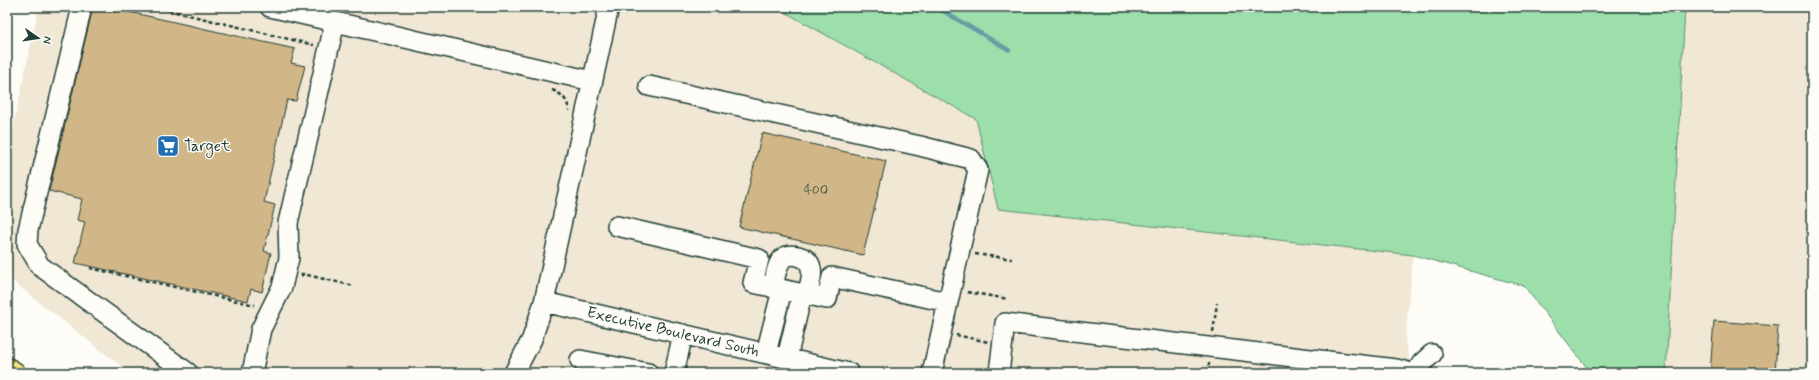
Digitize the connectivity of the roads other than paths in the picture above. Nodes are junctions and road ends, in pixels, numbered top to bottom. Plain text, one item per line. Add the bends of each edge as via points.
1 (82, 7) edge
2 (270, 7) edge
3 (608, 7) edge
4 (333, 30) junction
5 (592, 81) junction
6 (649, 86) dead end
7 (616, 226) dead end
8 (778, 289) junction
9 (805, 294) junction
10 (948, 295) junction
11 (544, 302) junction
12 (683, 334) junction
13 (766, 353) junction
14 (1432, 354) dead end
15 (787, 358) junction
16 (580, 360) dead end
17 (7, 368) edge
18 (617, 370) edge
19 (14, 373) edge
20 (188, 373) edge
21 (252, 373) edge
22 (514, 373) edge
23 (648, 373) edge
24 (674, 373) edge
25 (849, 373) edge
26 (932, 373) edge
27 (999, 373) edge
28 (1411, 373) edge
29 (1416, 373) edge

1 - 20 street via 28,230 27,244 40,266
2 - 4 street
3 - 5 street
4 - 5 street
4 - 21 street via 288,223 289,258 282,287 261,329
5 - 11 street
6 - 10 street via 971,159 978,170
7 - 8 street via 759,259 753,283
8 - 9 street
8 - 9 street via 779,265 784,258 799,256 812,266
8 - 13 street
9 - 10 street via 827,299 832,277
9 - 15 street
10 - 26 street
11 - 12 street, Executive Boulevard South
11 - 22 street via 532,339
12 - 13 street, Executive Boulevard South
12 - 24 street
13 - 15 street, Executive Boulevard South
14 - 29 street
15 - 25 street, Executive Boulevard South
16 - 18 street
17 - 19 highway
18 - 23 street
27 - 28 street via 1005,323

